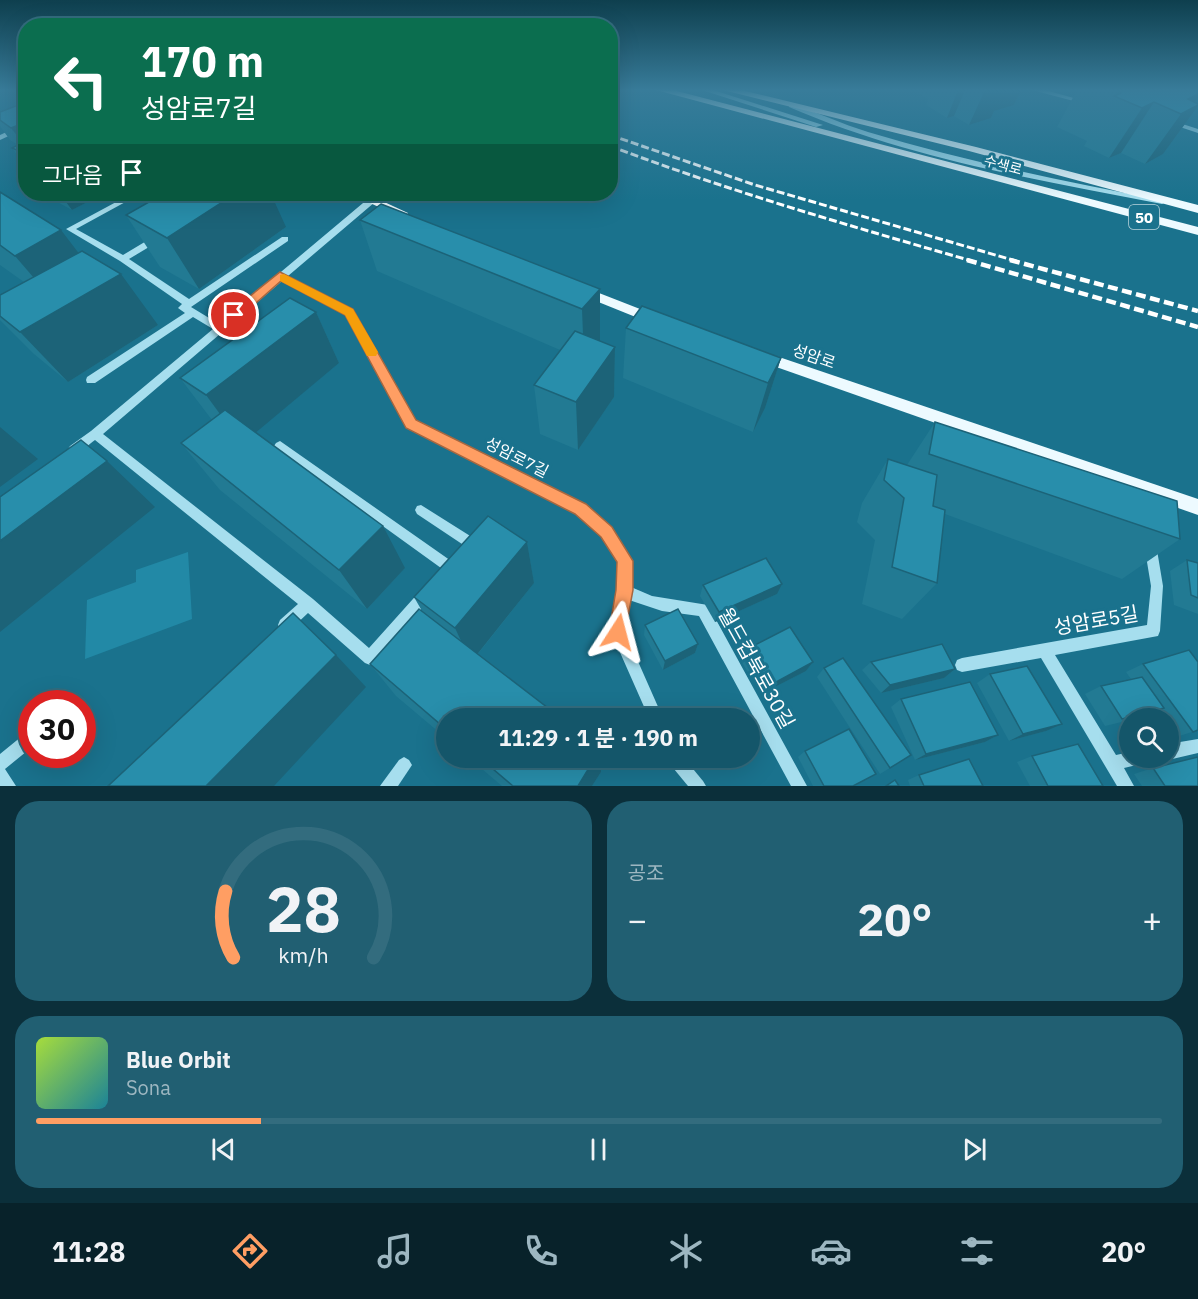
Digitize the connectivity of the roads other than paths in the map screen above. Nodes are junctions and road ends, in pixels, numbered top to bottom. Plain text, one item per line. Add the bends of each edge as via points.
1 (802, 127) edge
2 (824, 127) edge
3 (878, 127) edge
4 (18, 129) edge
5 (0, 138) edge
6 (885, 148) junction
7 (123, 201) edge
8 (360, 201) edge
9 (376, 201) edge
10 (1198, 209) edge
11 (414, 218) edge
12 (1198, 231) edge
13 (164, 234) edge
14 (285, 239) dead end
15 (123, 259) junction
16 (280, 276) junction
17 (565, 283) edge
18 (191, 308) junction
19 (663, 323) edge
20 (219, 328) junction
21 (742, 350) edge
22 (91, 380) dead end
23 (95, 434) junction
24 (280, 446) dead end
25 (67, 454) edge
26 (1138, 486) junction
27 (1142, 507) edge
28 (1198, 507) edge
29 (422, 510) dead end
30 (1147, 529) edge
31 (450, 567) junction
32 (624, 590) junction
33 (308, 604) junction
34 (274, 636) edge
35 (1044, 650) junction
36 (962, 665) dead end
37 (652, 708) edge
38 (1198, 746) edge
39 (18, 749) edge
40 (1179, 750) edge
41 (1119, 762) edge
42 (1112, 763) junction
43 (0, 764) edge
44 (404, 765) dead end
45 (683, 768) edge
46 (0, 775) edge
47 (8, 786) edge
48 (388, 786) edge
49 (698, 786) edge
50 (799, 786) edge
51 (1126, 786) edge

1 - 6 main road, 수색로 / 50
2 - 6 street
3 - 10 main road, 수색로 / 50
4 - 5 street
6 - 12 main road, 수색로 / 50
7 - 15 street via 70,229
8 - 16 street
9 - 11 main road
13 - 15 street
14 - 18 street
15 - 18 street
16 - 20 street
16 - 32 street, 성암로7길 via 349,312 411,424 581,509 598,524 625,561
17 - 19 main road
18 - 20 street
18 - 22 street
20 - 23 street
21 - 26 main road, 성암로
23 - 25 street
23 - 33 street
24 - 31 street
26 - 27 street
26 - 28 main road, 성암로
29 - 31 street via 471,543
30 - 35 street, 성암로5길 via 1157,586 1153,631
31 - 33 street via 370,658
32 - 37 street, 성암로7길 via 618,632
32 - 50 street, 월드컵북로30길 via 658,605 703,610
33 - 34 street
35 - 36 street, 성암로5길
35 - 42 street, 성암로5길
38 - 40 street
39 - 43 street
41 - 42 street
42 - 51 street, 성암로5길
44 - 48 street
45 - 49 street
46 - 47 street

